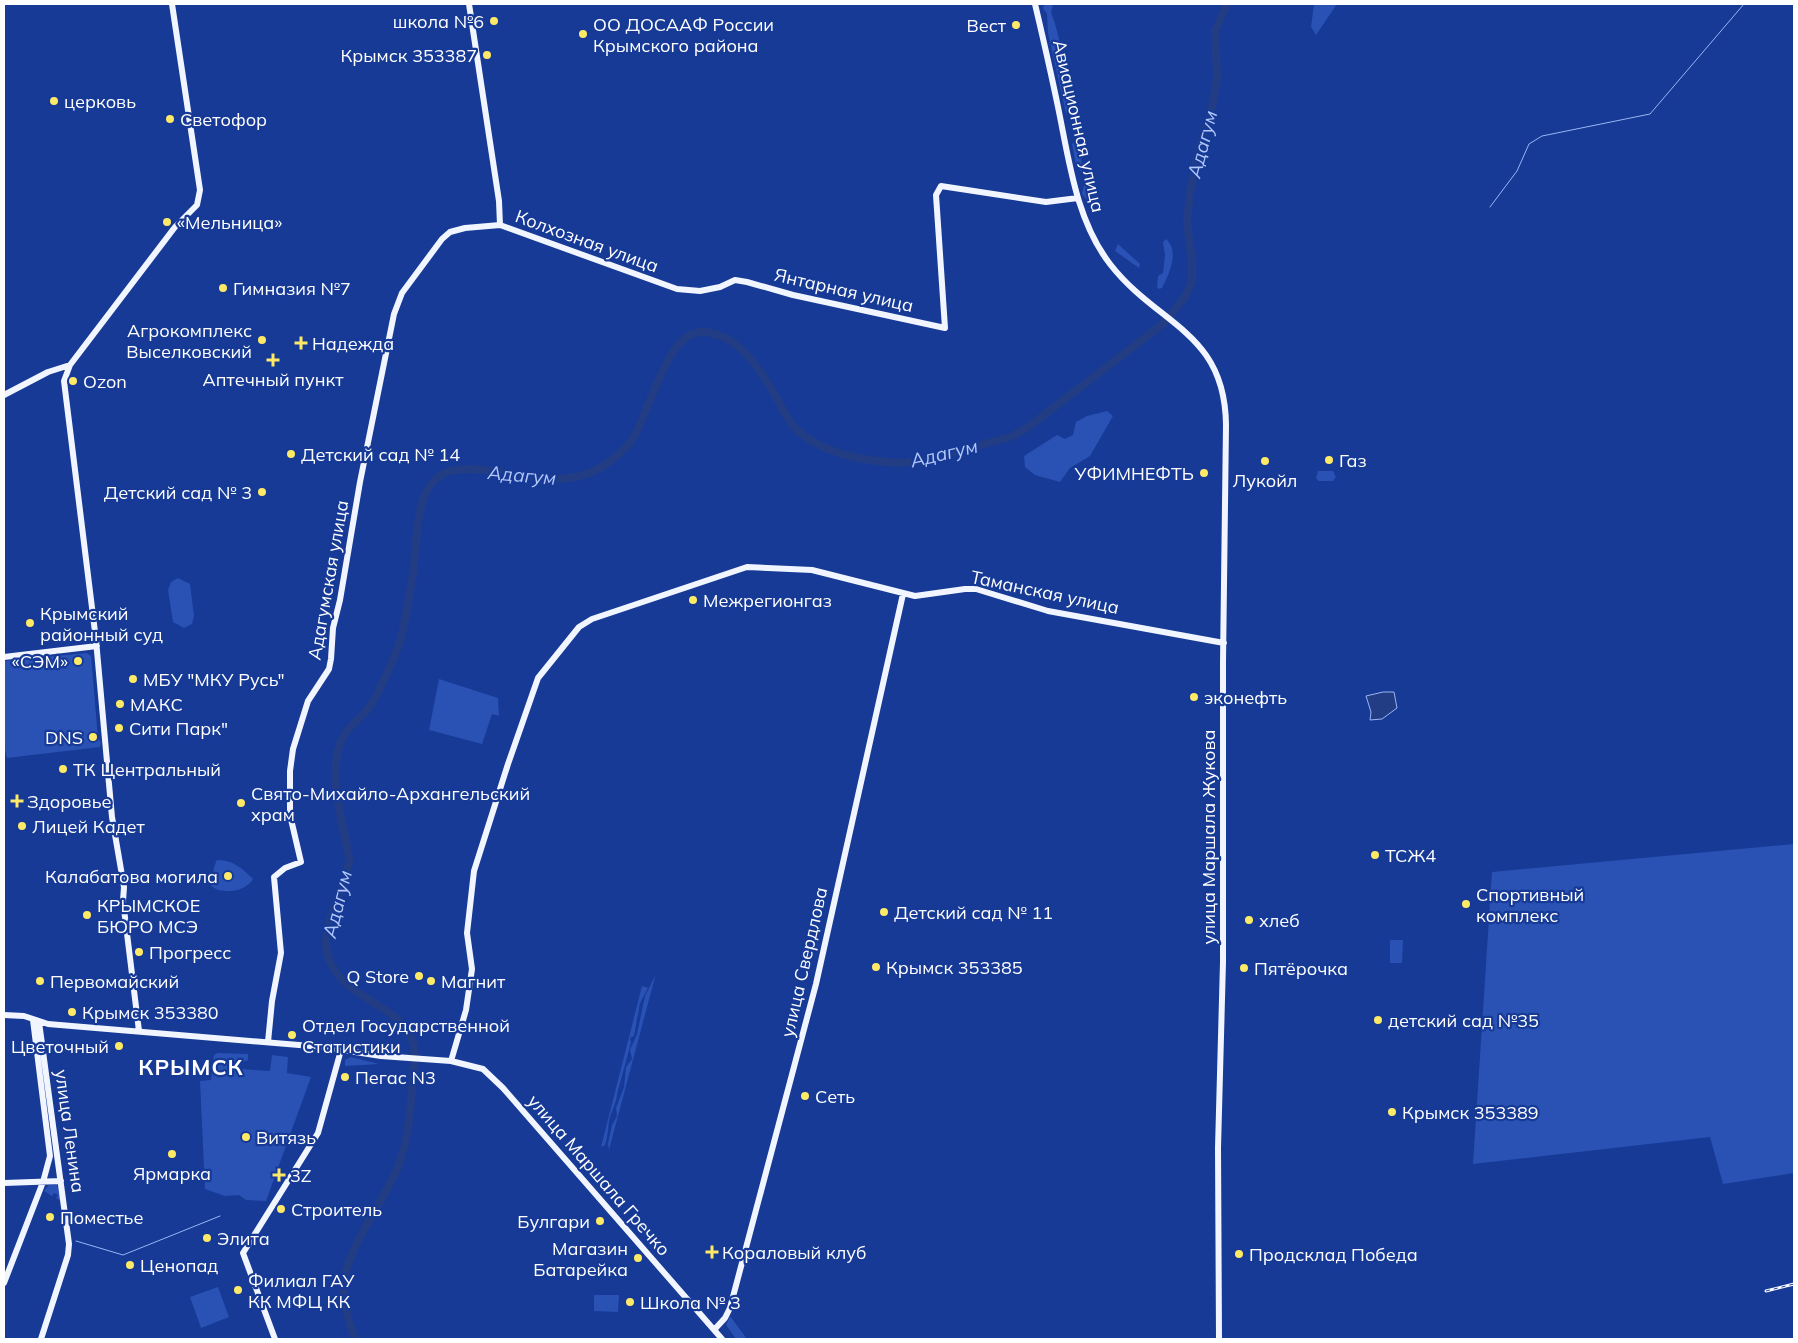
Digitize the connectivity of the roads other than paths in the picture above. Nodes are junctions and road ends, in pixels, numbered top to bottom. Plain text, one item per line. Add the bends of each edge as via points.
1 (172, 4) edge
2 (469, 4) edge
3 (1035, 4) edge
4 (1078, 198) junction
5 (500, 225) junction
6 (735, 280) joint
7 (1196, 342) joint
8 (385, 356) joint
9 (70, 365) junction
10 (4, 395) edge
11 (903, 594) junction
12 (1224, 643) junction
13 (97, 646) junction
14 (4, 657) edge
15 (4, 1014) edge
16 (36, 1021) junction
17 (139, 1031) junction
18 (268, 1042) junction
19 (341, 1050) junction
20 (451, 1061) junction
21 (61, 1180) junction
22 (43, 1182) junction
23 (4, 1183) edge
24 (4, 1283) edge
25 (714, 1330) junction
26 (41, 1339) edge
27 (275, 1339) edge
28 (722, 1339) edge
29 (1219, 1339) edge

1 - 9 main road via 200,190 197,205
2 - 5 main road
3 - 4 main road, Авиационная улица
4 - 6 main road, Янтарная улица via 1046,202 941,186 936,195 945,328
4 - 7 main road, Авиационная улица via 1100,250 1119,275
5 - 6 main road, Колхозная улица via 677,288 711,290
5 - 8 main road, Колхозная улица via 465,228 450,232 442,239 402,293 390,327
7 - 12 main road, улица Маршала Жукова via 1216,369 1226,407
8 - 18 main road, Адагумская улица via 333,628 332,659 308,701 293,749 290,815 301,862 274,877 281,953
9 - 10 main road via 48,372
9 - 13 main road via 64,386
11 - 12 main road, Таманская улица via 915,596 976,589 1048,611
11 - 20 main road, Таманская улица via 812,570 741,568 592,619 579,627 538,678 474,871 467,933 472,969 464,1018
11 - 25 main road, улица Свердлова via 816,984 730,1308
12 - 29 main road, улица Маршала Жукова
13 - 14 main road
13 - 17 main road via 112,817 124,887
15 - 16 main road, улица Маршала Гречко
16 - 17 main road, улица Маршала Гречко
16 - 21 main road, улица Ленина
16 - 22 main road, улица Ленина via 50,1145
17 - 18 main road, улица Маршала Гречко
18 - 19 main road, улица Маршала Гречко
19 - 20 main road, улица Маршала Гречко
19 - 27 main road via 318,1132 243,1253
20 - 25 main road, улица Маршала Гречко via 488,1072
21 - 22 main road
21 - 26 main road, улица Ленина via 68,1255
22 - 23 main road
22 - 24 main road, улица Ленина
25 - 28 main road, улица Маршала Гречко

